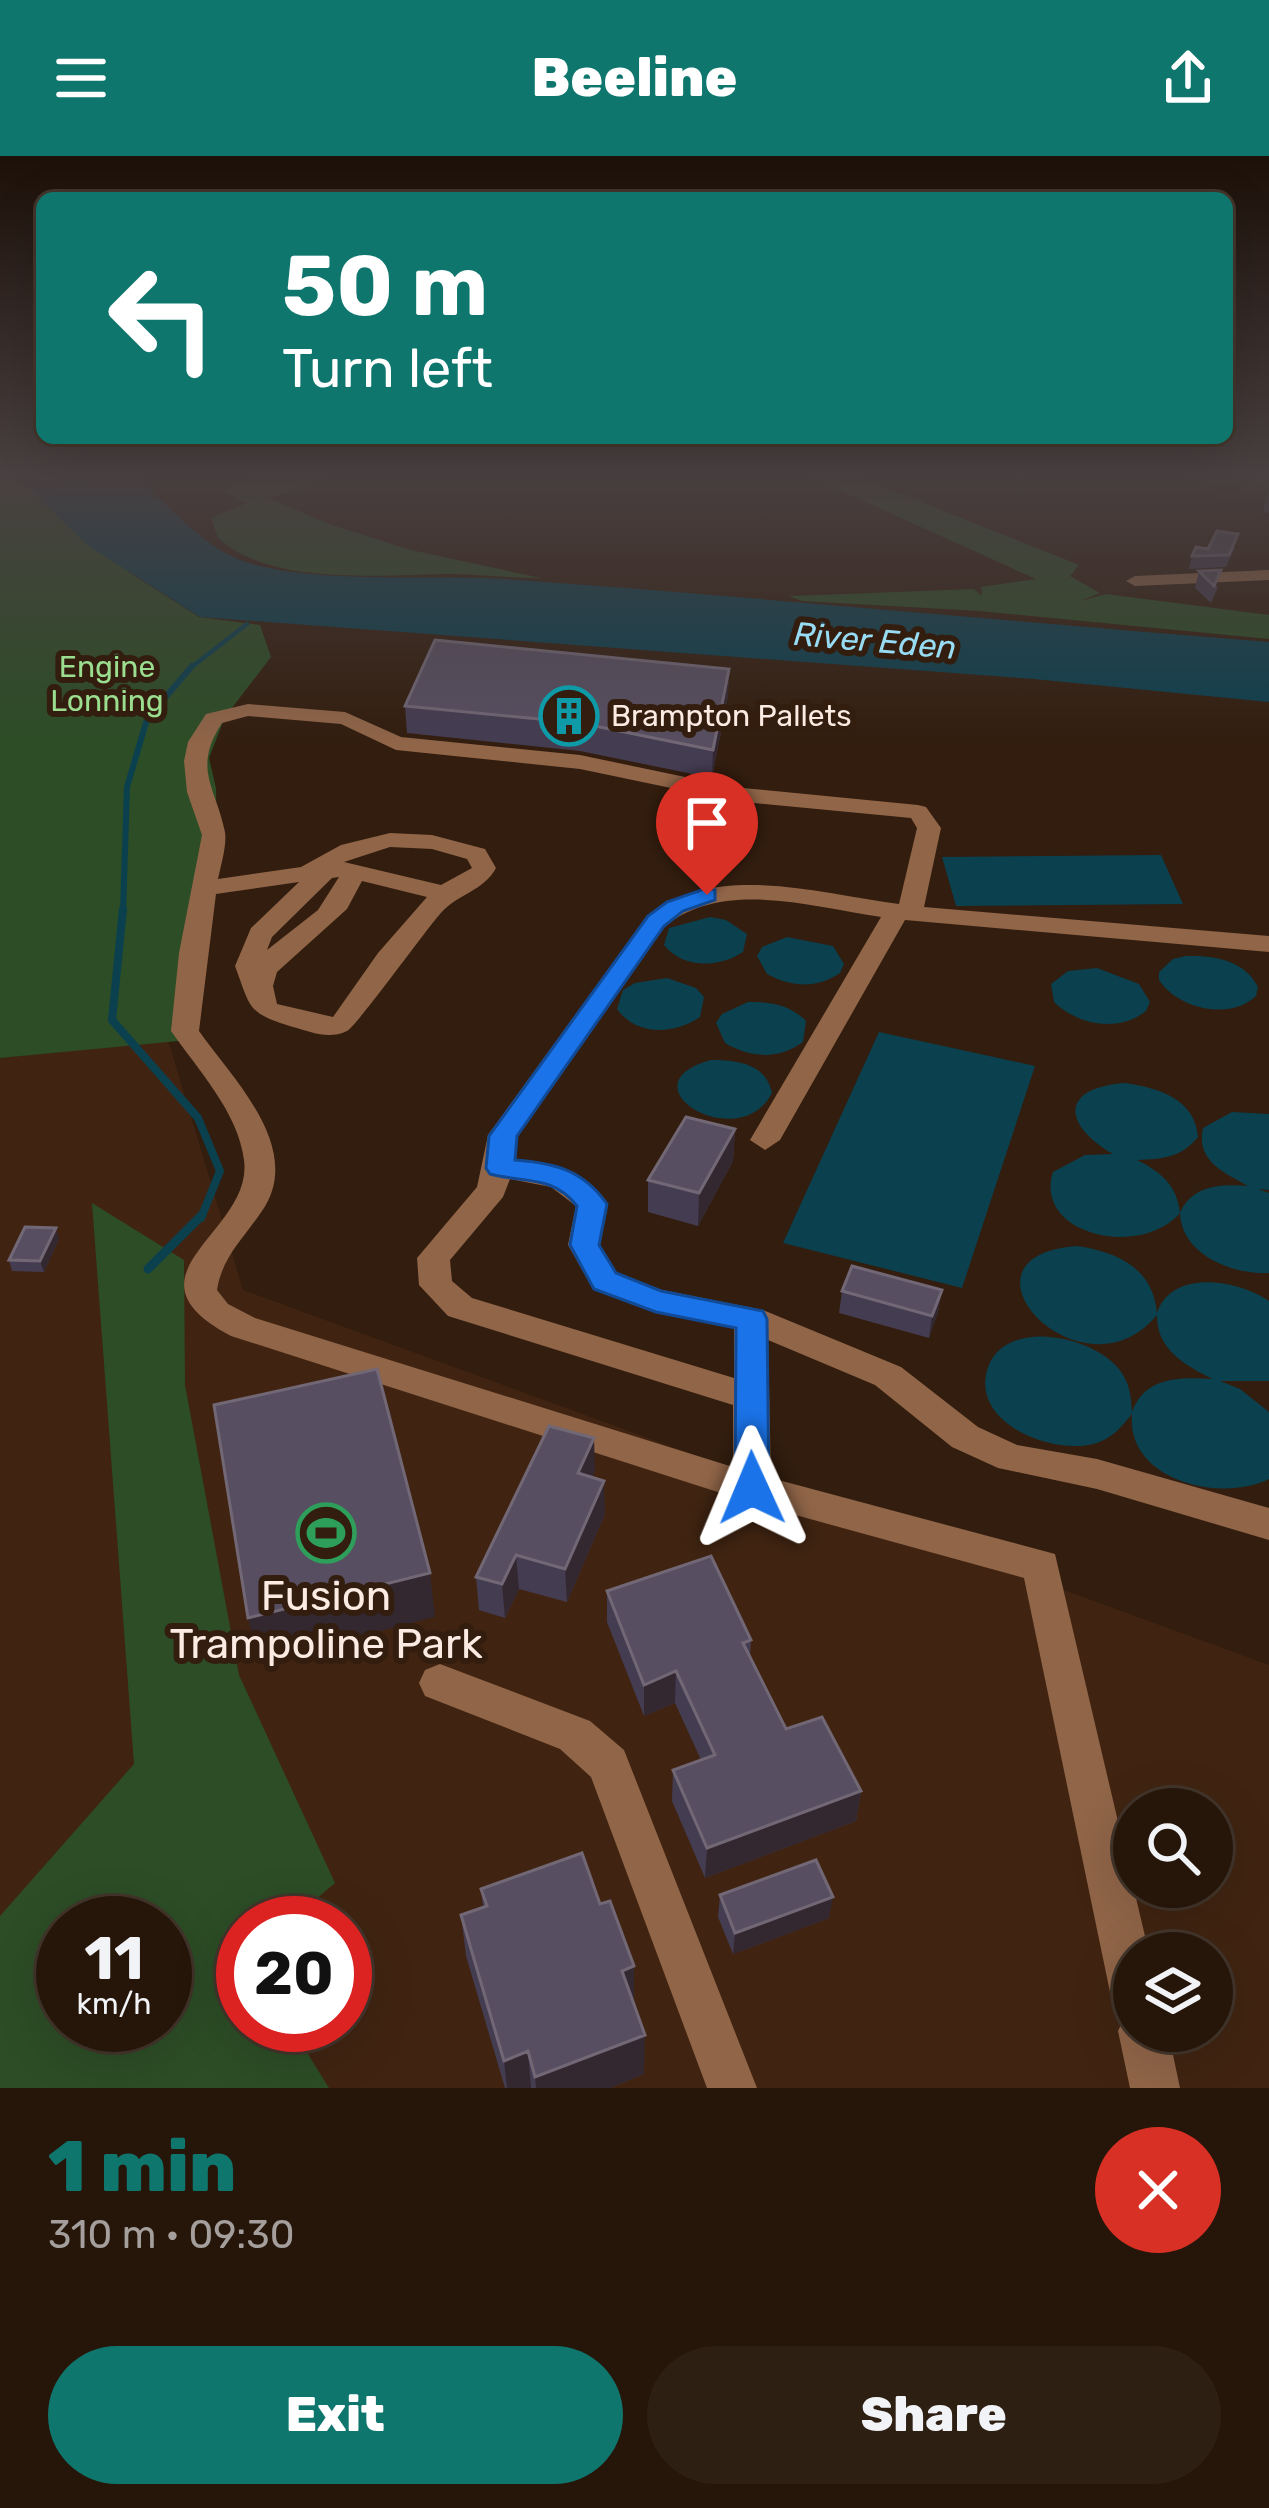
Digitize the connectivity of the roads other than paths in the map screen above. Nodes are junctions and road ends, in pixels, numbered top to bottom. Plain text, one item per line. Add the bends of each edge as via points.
1 (1269, 572) edge
2 (1136, 581) dead end
3 (354, 869) junction
4 (317, 872) junction
5 (205, 888) junction
6 (445, 893) junction
7 (903, 912) junction
8 (1269, 944) edge
9 (257, 990) junction
10 (765, 1140) dead end
11 (500, 1168) junction
12 (752, 1319) junction
13 (750, 1397) junction
14 (752, 1488) junction
15 (1269, 1524) edge
16 (440, 1683) dead end
17 (1121, 1932) edge
18 (1147, 2052) edge
19 (732, 2088) edge
20 (1155, 2088) edge

1 - 2 street
3 - 4 street
3 - 6 street
3 - 9 street via 338,905 275,957
4 - 5 street
4 - 6 street via 347,848 382,839 476,854 484,868 479,877
4 - 9 street via 260,934 248,966
5 - 7 street via 214,836 198,792 199,742 214,719 248,710 345,718 386,740 439,750 558,759 684,786 918,812 929,828
5 - 14 street via 185,1031 250,1124 261,1165 252,1202 199,1277 216,1313
6 - 9 street via 338,1025 267,1010
7 - 8 street
7 - 10 street
7 - 11 street via 740,890 675,907 656,921 503,1136
11 - 12 street via 574,1183 592,1204 584,1245 605,1281 656,1301
11 - 13 street via 492,1190 433,1258 436,1285 460,1307
12 - 13 street
12 - 15 street via 888,1376 965,1437 1011,1458
13 - 14 street
14 - 17 street via 1041,1566
16 - 19 street via 575,1736 608,1764
18 - 20 street

